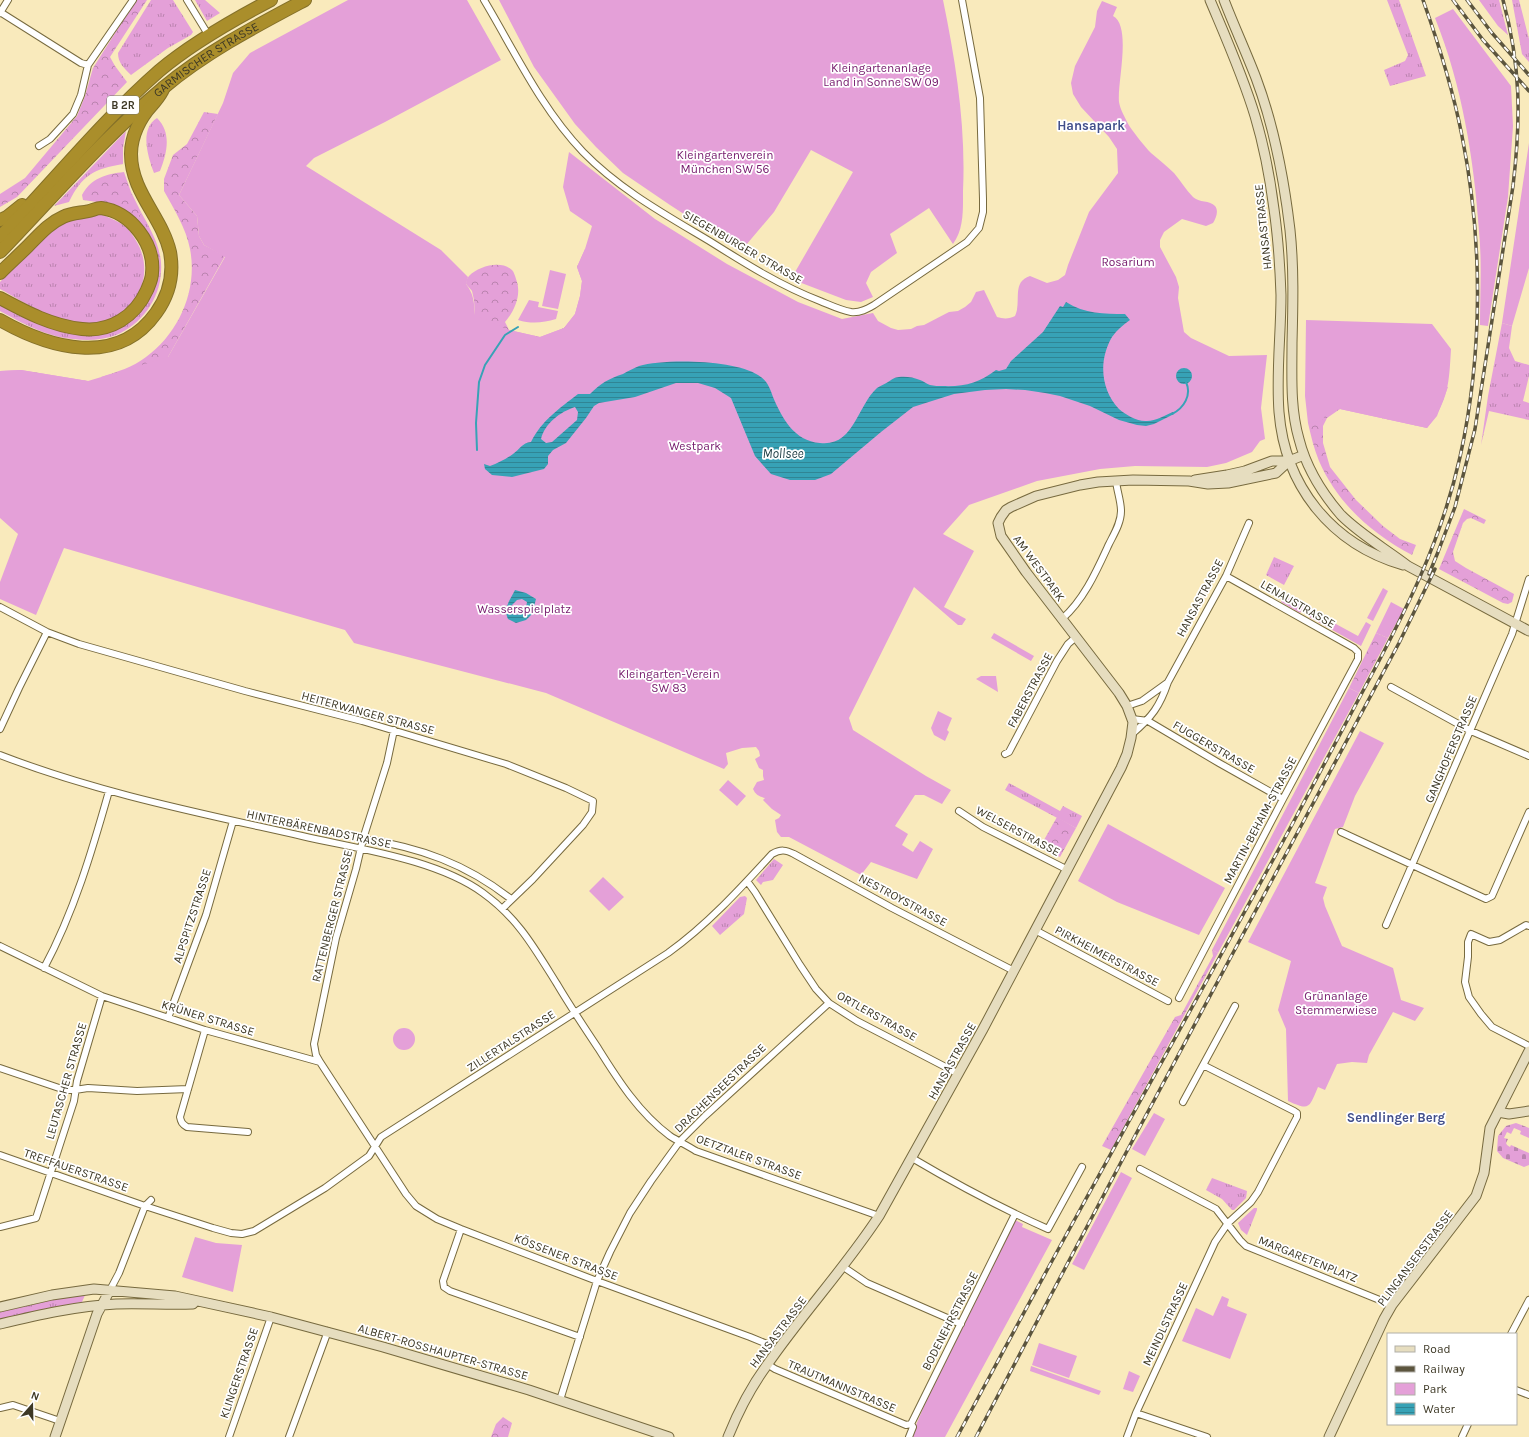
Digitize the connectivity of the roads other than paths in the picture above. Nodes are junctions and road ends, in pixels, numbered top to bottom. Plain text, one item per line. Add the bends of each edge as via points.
1 (8, 0) edge
2 (133, 0) edge
3 (187, 0) edge
4 (271, 0) edge
5 (305, 0) edge
6 (484, 0) edge
7 (962, 0) edge
8 (1210, 0) edge
9 (1224, 0) edge
10 (0, 13) edge
11 (209, 36) junction
12 (88, 65) junction
13 (164, 88) junction
14 (39, 146) dead end
15 (47, 186) junction
16 (0, 220) edge
17 (0, 237) edge
18 (5, 251) edge
19 (2, 267) edge
20 (0, 298) edge
21 (0, 320) edge
22 (1304, 455) junction
23 (1289, 461) junction
24 (1116, 481) junction
25 (1249, 523) dead end
26 (1408, 566) junction
27 (1226, 576) junction
28 (1529, 579) edge
29 (0, 607) edge
30 (1062, 619) junction
31 (1516, 624) junction
32 (1529, 631) edge
33 (47, 632) junction
34 (1076, 637) junction
35 (1358, 652) joint
36 (1168, 682) junction
37 (1391, 687) dead end
38 (1128, 706) junction
39 (1132, 719) junction
40 (1148, 720) junction
41 (0, 729) edge
42 (394, 730) junction
43 (1471, 731) junction
44 (1132, 734) junction
45 (1006, 754) dead end
46 (0, 755) edge
47 (1529, 756) edge
48 (109, 791) junction
49 (1283, 798) junction
50 (960, 811) dead end
51 (1529, 812) edge
52 (233, 821) junction
53 (1341, 832) dead end
54 (363, 839) junction
55 (361, 849) junction
56 (781, 850) joint
57 (1412, 865) junction
58 (1068, 870) junction
59 (747, 881) junction
60 (511, 899) junction
61 (503, 908) junction
62 (1386, 926) dead end
63 (1529, 926) edge
64 (1035, 930) junction
65 (0, 946) edge
66 (44, 968) junction
67 (1014, 971) junction
68 (102, 996) junction
69 (1179, 998) dead end
70 (1168, 1001) dead end
71 (829, 1004) junction
72 (1235, 1006) dead end
73 (575, 1013) junction
74 (168, 1018) junction
75 (205, 1030) junction
76 (1529, 1046) edge
77 (1529, 1051) edge
78 (320, 1062) junction
79 (1203, 1065) junction
80 (0, 1068) edge
81 (959, 1074) junction
82 (188, 1089) junction
83 (75, 1090) junction
84 (1183, 1102) dead end
85 (1529, 1111) edge
86 (1498, 1112) junction
87 (248, 1132) dead end
88 (680, 1142) junction
89 (375, 1146) junction
90 (0, 1155) edge
91 (912, 1158) junction
92 (1082, 1167) dead end
93 (1140, 1169) dead end
94 (51, 1172) junction
95 (151, 1200) dead end
96 (144, 1206) junction
97 (1015, 1214) junction
98 (878, 1216) junction
99 (1228, 1223) junction
100 (0, 1227) edge
101 (461, 1229) junction
102 (242, 1234) joint
103 (842, 1266) junction
104 (597, 1282) junction
105 (110, 1290) junction
106 (1529, 1300) edge
107 (206, 1304) junction
108 (101, 1305) junction
109 (1392, 1305) junction
110 (0, 1307) edge
111 (271, 1317) junction
112 (0, 1324) edge
113 (961, 1324) junction
114 (328, 1332) junction
115 (1512, 1333) edge
116 (580, 1337) junction
117 (776, 1352) junction
118 (767, 1364) junction
119 (1517, 1390) edge
120 (1529, 1395) edge
121 (560, 1400) junction
122 (0, 1408) edge
123 (1136, 1413) junction
124 (60, 1421) junction
125 (911, 1424) junction
126 (1468, 1425) edge
127 (55, 1437) edge
128 (229, 1437) edge
129 (290, 1437) edge
130 (669, 1437) edge
131 (728, 1437) edge
132 (909, 1437) edge
133 (1127, 1437) edge
134 (1207, 1437) edge
135 (1329, 1437) edge
136 (1462, 1437) edge

1 - 10 street
2 - 12 street
3 - 11 street
4 - 11 highway, GARMISCHER STRASSE / B 2R
5 - 13 highway, GARMISCHER STRASSE / B 2R via 228,42
6 - 7 street, SIEGENBURGER STRASSE via 548,109 583,151 609,176 658,210 781,284 852,312 874,305 954,253 979,228 984,199 981,107
8 - 23 main road, HANSASTRASSE via 1249,97 1259,129 1269,178 1280,274 1279,413
9 - 22 main road, HANSASTRASSE via 1262,97 1280,170 1290,229 1293,267 1293,406 1298,438
10 - 12 street
11 - 15 highway, GARMISCHER STRASSE / B 2R via 160,71 131,97
12 - 14 street via 81,95 73,114 50,139
13 - 18 highway, GARMISCHER STRASSE / B 2R via 119,127 20,231
13 - 21 highway via 141,121 131,153 135,179 162,231 169,251 169,286 155,315 147,324 118,343 90,348 74,348 53,343 34,337
15 - 16 highway
15 - 17 highway, GARMISCHER STRASSE / B 2R
18 - 19 highway
19 - 20 highway via 63,216 100,208 125,217 141,233 148,246 152,274 144,296 132,312 125,319 104,328 82,329 59,324 27,313
22 - 23 main road, AM WESTPARK
22 - 26 main road, HANSASTRASSE via 1317,481 1342,515
23 - 24 main road, AM WESTPARK via 1272,461 1248,470 1189,481
23 - 26 main road, HANSASTRASSE via 1305,494 1336,530 1352,542 1387,560
24 - 30 street via 1121,512 1117,526 1084,592
24 - 30 main road, AM WESTPARK via 1080,485 1036,496 1006,510 998,523 1001,536
25 - 27 street, HANSASTRASSE
26 - 31 main road
27 - 35 street, LENAUSTRASSE
27 - 36 street, HANSASTRASSE
28 - 31 street, GANGHOFERSTRASSE
29 - 33 street, HEITERWANGER STRASSE
30 - 34 main road, AM WESTPARK
31 - 32 main road
31 - 43 street, GANGHOFERSTRASSE
33 - 41 street
33 - 42 street, HEITERWANGER STRASSE via 99,651
34 - 38 main road, AM WESTPARK
34 - 45 street, FABERSTRASSE via 1057,660
35 - 49 street, MARTIN-BEHAIM-STRASSE via 1358,659
36 - 38 street, HANSASTRASSE via 1142,700
36 - 40 street, HANSASTRASSE
37 - 43 street
38 - 39 main road, AM WESTPARK
39 - 40 street, FUGGERSTRASSE
39 - 44 main road, AM WESTPARK
40 - 44 street, HANSASTRASSE
40 - 49 street, FUGGERSTRASSE
42 - 54 street, RATTENBERGER STRASSE
42 - 60 street, HEITERWANGER STRASSE via 506,764 593,801 592,812 583,824 533,879
43 - 47 street
43 - 57 street, GANGHOFERSTRASSE
44 - 58 main road, HANSASTRASSE via 1127,754 1116,778
46 - 48 street, HINTERBÄRENBADSTRASSE
48 - 52 street, HINTERBÄRENBADSTRASSE
48 - 66 street via 79,889 53,953
49 - 69 street, MARTIN-BEHAIM-STRASSE
50 - 58 street, WELSERSTRASSE via 984,827
51 - 57 street via 1492,896 1486,899
52 - 55 street, HINTERBÄRENBADSTRASSE
52 - 74 street, ALPSPITZSTRASSE via 206,915
53 - 57 street
54 - 55 street, RATTENBERGER STRASSE
54 - 60 street, HINTERBÄRENBADSTRASSE via 433,855 470,872
55 - 61 street, HINTERBÄRENBADSTRASSE via 431,867 481,891
55 - 78 street, RATTENBERGER STRASSE via 336,938 317,1028 314,1044
56 - 59 street, ZILLERTALSTRASSE via 772,854
56 - 67 street, NESTROYSTRASSE via 794,854
57 - 62 street, GANGHOFERSTRASSE
58 - 64 main road, HANSASTRASSE
59 - 71 street, ORTLERSTRASSE via 800,966
59 - 73 street, ZILLERTALSTRASSE via 684,942
60 - 61 street, HEITERWANGER STRASSE
61 - 73 street, HINTERBÄRENBADSTRASSE via 528,938
63 - 76 street via 1526,925 1500,940 1489,942 1471,934 1465,982 1469,997 1492,1027
64 - 67 main road, HANSASTRASSE
64 - 70 street, PIRKHEIMERSTRASSE
65 - 66 street, KRÜNER STRASSE
66 - 68 street, KRÜNER STRASSE
67 - 81 main road, HANSASTRASSE
68 - 74 street, KRÜNER STRASSE
68 - 83 street, LEUTASCHER STRASSE
71 - 81 street, ORTLERSTRASSE
71 - 88 street, DRACHENSEESTRASSE via 705,1116
72 - 79 street
73 - 88 street, OETZTALER STRASSE via 635,1102 670,1136
73 - 89 street, ZILLERTALSTRASSE via 381,1137
74 - 75 street, KRÜNER STRASSE
75 - 78 street, KRÜNER STRASSE
75 - 82 street
77 - 86 main road, PLINGANSERSTRASSE
78 - 89 street
79 - 84 street
79 - 99 street via 1297,1113 1258,1192
80 - 83 street via 55,1088
81 - 91 main road, HANSASTRASSE
82 - 83 street
82 - 87 street via 180,1117 187,1127
83 - 94 street, LEUTASCHER STRASSE via 74,1101
85 - 86 main road via 1509,1114
86 - 109 main road, PLINGANSERSTRASSE via 1490,1128 1484,1173 1476,1196
88 - 98 street, OETZTALER STRASSE via 696,1151
88 - 104 street, DRACHENSEESTRASSE via 650,1181 630,1213
89 - 101 street, KÖSSENER STRASSE via 416,1206 437,1219
89 - 102 street, ZILLERTALSTRASSE via 369,1156 325,1188 254,1231
90 - 94 street, TREFFAUERSTRASSE
91 - 97 street
91 - 98 main road, HANSASTRASSE
92 - 97 street via 1048,1229
93 - 99 street, MARGARETENPLATZ via 1216,1209
94 - 96 street, TREFFAUERSTRASSE
94 - 100 street, LEUTASCHER STRASSE via 36,1218
95 - 96 street
96 - 102 street, TREFFAUERSTRASSE via 231,1233
96 - 105 street
97 - 113 street, BODENEHRSTRASSE
98 - 103 main road, HANSASTRASSE via 862,1242
99 - 109 street, MARGARETENPLATZ via 1246,1246
99 - 123 street, MEINDLSTRASSE via 1215,1242
101 - 104 street, KÖSSENER STRASSE
101 - 116 street via 443,1281 444,1287
103 - 113 street via 867,1282
103 - 117 main road, HANSASTRASSE
104 - 116 street, DRACHENSEESTRASSE
104 - 117 street, KÖSSENER STRASSE via 750,1337 767,1344
105 - 107 main road, ALBERT-ROSSHAUPTER-STRASSE via 175,1296
105 - 108 main road
105 - 110 main road, ALBERT-ROSSHAUPTER-STRASSE via 74,1291
106 - 115 street
107 - 108 main road, ALBERT-ROSSHAUPTER-STRASSE
107 - 111 main road, ALBERT-ROSSHAUPTER-STRASSE
108 - 112 main road, ALBERT-ROSSHAUPTER-STRASSE via 63,1310
108 - 124 main road
109 - 135 main road, PLINGANSERSTRASSE
111 - 114 main road, ALBERT-ROSSHAUPTER-STRASSE
111 - 128 street, KLINGERSTRASSE
113 - 125 street, BODENEHRSTRASSE
114 - 121 main road, ALBERT-ROSSHAUPTER-STRASSE
114 - 129 street
116 - 121 street, DRACHENSEESTRASSE
117 - 118 main road, HANSASTRASSE
118 - 125 street, TRAUTMANNSTRASSE via 906,1425
118 - 131 main road, HANSASTRASSE via 748,1394
119 - 120 street
121 - 130 main road, ALBERT-ROSSHAUPTER-STRASSE
122 - 124 street via 13,1405
123 - 133 street, MEINDLSTRASSE
123 - 134 street
124 - 127 main road
125 - 132 street, BODENEHRSTRASSE
126 - 136 street

